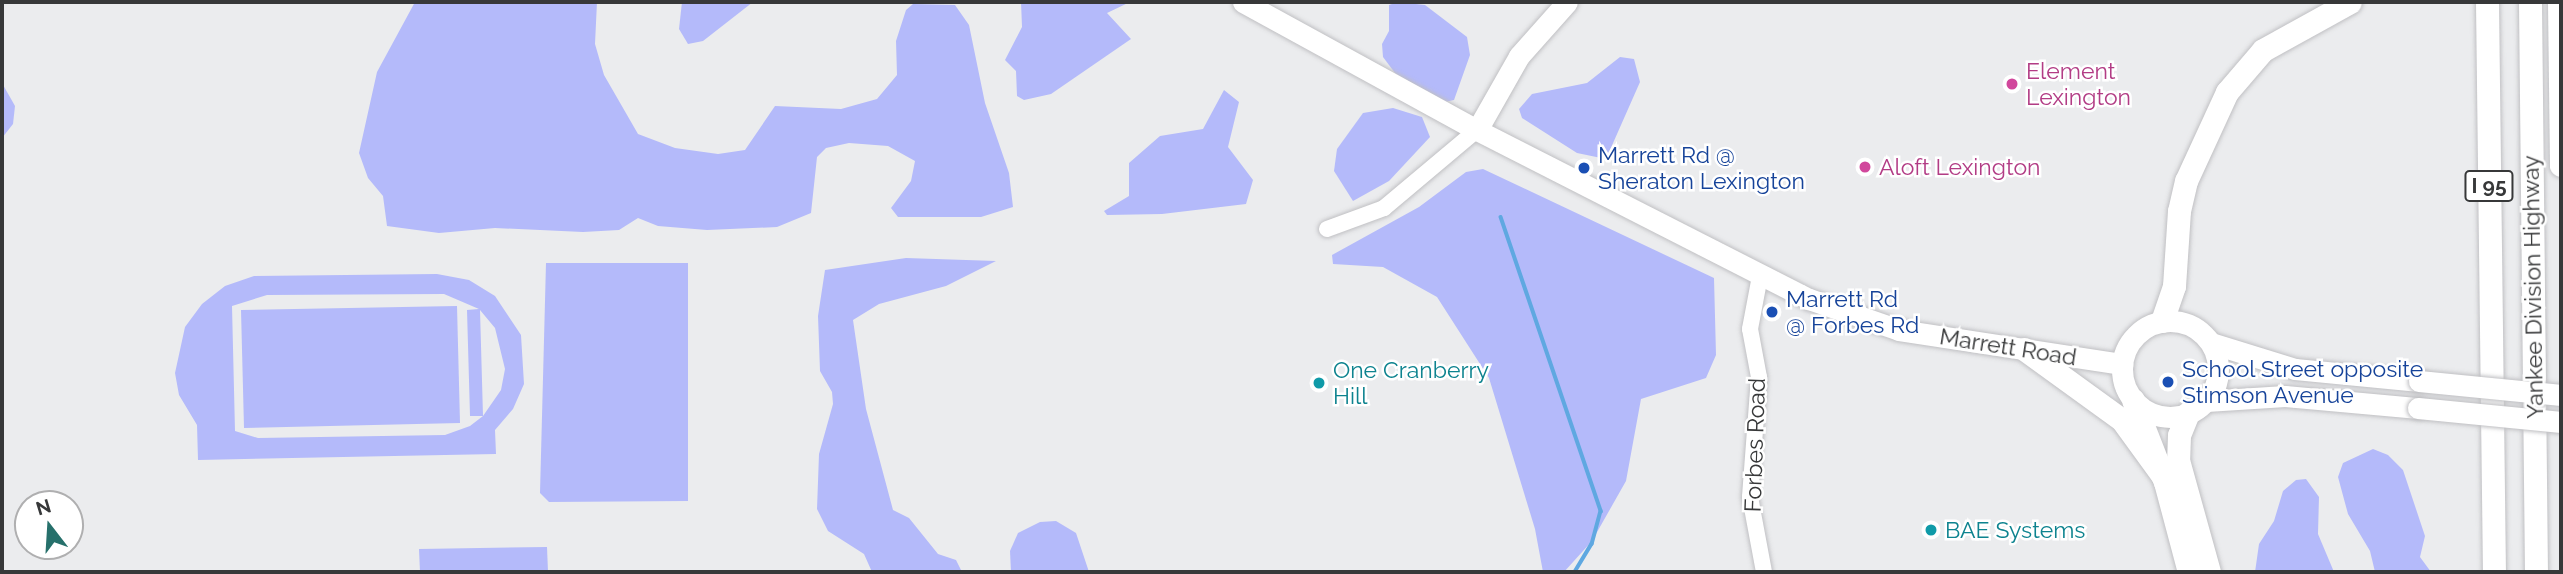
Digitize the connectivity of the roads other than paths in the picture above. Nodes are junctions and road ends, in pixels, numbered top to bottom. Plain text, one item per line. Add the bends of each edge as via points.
1 (1242, 2) edge
2 (1567, 2) edge
3 (2350, 2) edge
4 (2487, 2) edge
5 (2530, 2) edge
6 (2559, 2) edge
7 (1477, 130) junction
8 (2561, 165) edge
9 (1326, 229) dead end
10 (1760, 276) junction
11 (2162, 321) junction
12 (2211, 343) junction
13 (2024, 349) junction
14 (2122, 364) junction
15 (2561, 395) edge
16 (2133, 400) junction
17 (2197, 407) junction
18 (2561, 422) edge
19 (2162, 475) junction
20 (2493, 525) junction
21 (1764, 572) edge
22 (2189, 572) edge
23 (2208, 572) edge
24 (2481, 572) edge
25 (2494, 572) edge
26 (2536, 572) edge

1 - 7 main road, Marrett Road
2 - 7 main road via 1519,56
3 - 11 highway via 2263,50 2227,92 2183,190 2174,286
4 - 20 highway, Yankee Division Highway / I 95
5 - 26 highway, Yankee Division Highway / I 95
6 - 8 highway
7 - 9 street via 1384,208
7 - 10 main road, Marrett Road
10 - 13 main road, Marrett Road via 1899,330
10 - 21 street, Forbes Road via 1751,328 1759,377 1750,497
11 - 12 main road via 2188,324
11 - 14 main road via 2138,333
12 - 15 main road, bridge via 2295,369
12 - 17 main road via 2218,373
13 - 14 main road, Marrett Road
13 - 19 highway via 2122,420
14 - 16 main road via 2124,383
16 - 17 main road via 2156,415
16 - 19 highway
17 - 18 main road, bridge via 2285,396
17 - 23 highway via 2178,439 2178,460
19 - 22 highway
20 - 24 highway
20 - 25 highway, Yankee Division Highway / I 95

